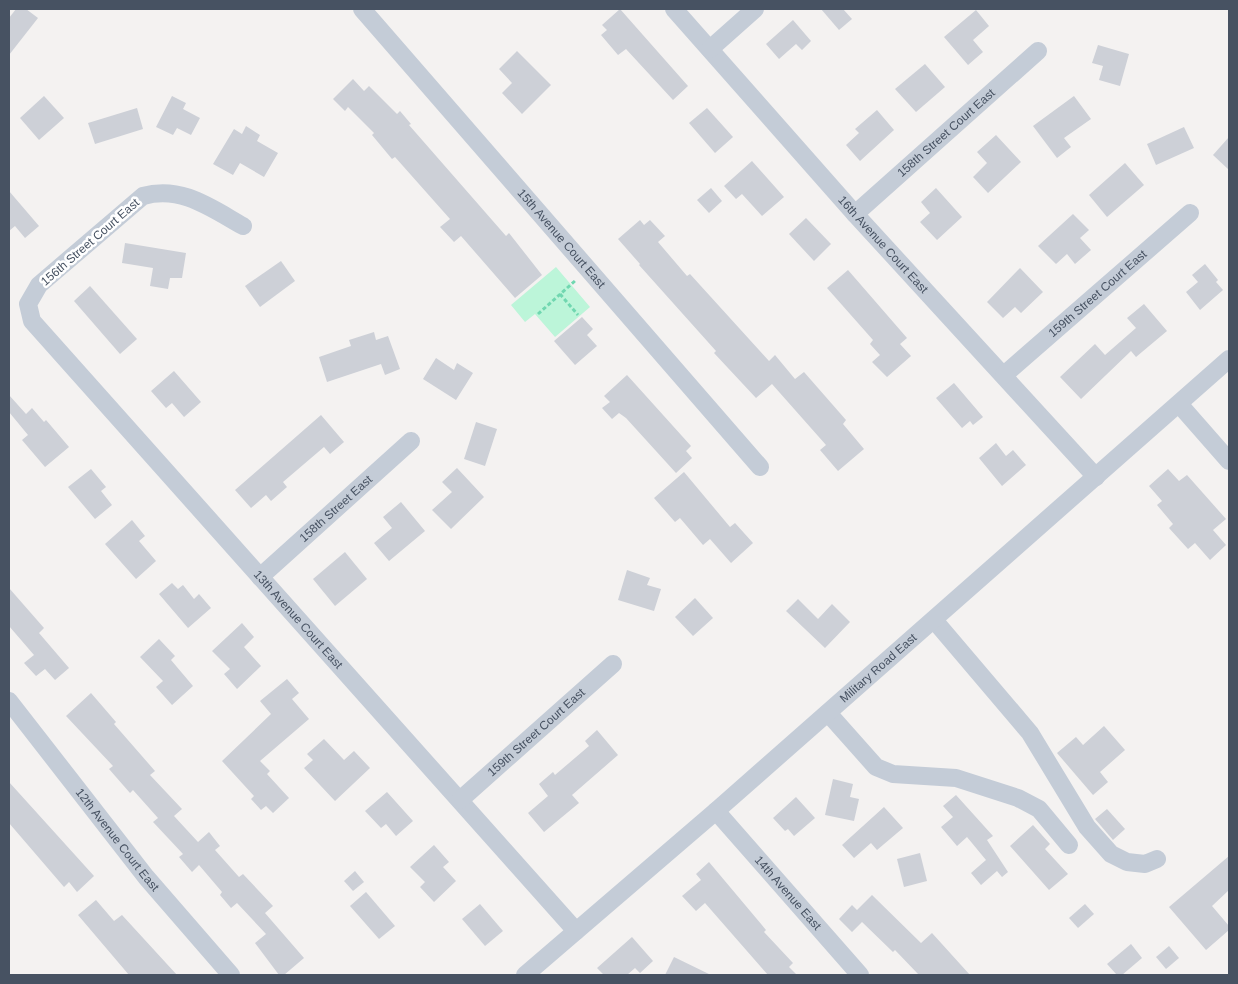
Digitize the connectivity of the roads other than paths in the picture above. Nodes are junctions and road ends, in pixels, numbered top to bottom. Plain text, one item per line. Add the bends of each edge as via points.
1 (362, 9) edge
2 (674, 9) edge
3 (756, 9) edge
4 (710, 49) junction
5 (1038, 51) dead end
6 (1190, 213) dead end
7 (855, 214) junction
8 (242, 226) dead end
9 (28, 304) joint
10 (1229, 359) edge
11 (1004, 375) junction
12 (1179, 404) junction
13 (411, 441) dead end
14 (1229, 461) edge
15 (760, 467) dead end
16 (1096, 477) junction
17 (260, 576) junction
18 (934, 620) junction
19 (613, 664) dead end
20 (9, 701) edge
21 (828, 713) junction
22 (460, 800) junction
23 (716, 811) junction
24 (1069, 845) dead end
25 (1157, 859) dead end
26 (576, 931) junction
27 (231, 975) edge
28 (525, 975) edge
29 (860, 975) edge

1 - 15 street, 15th Avenue Court East
2 - 4 street, 16th Avenue Court East
3 - 4 street
4 - 7 street, 16th Avenue Court East
5 - 7 street, 158th Street Court East
6 - 11 street, 159th Street Court East
7 - 11 street, 16th Avenue Court East
8 - 9 street, 156th Street Court East via 197,200 181,195 156,192 143,196 50,274
9 - 17 street, 13th Avenue Court East via 32,322 40,332
10 - 12 street, Military Road East
11 - 16 street, 16th Avenue Court East
12 - 14 street
12 - 16 street, Military Road East
13 - 17 street, 158th Street East
16 - 18 street, Military Road East
17 - 22 street, 13th Avenue Court East
18 - 21 street, Military Road East
18 - 25 street via 1030,733 1087,826 1111,854 1127,862 1145,864
19 - 22 street, 159th Street Court East
20 - 27 street, 12th Avenue Court East via 146,876
21 - 23 street, Military Road East
21 - 24 street via 876,767 893,774 956,778 1018,798 1039,809
22 - 26 street, 13th Avenue Court East
23 - 26 street, Military Road East
23 - 29 street, 14th Avenue East
26 - 28 street, Military Road East

